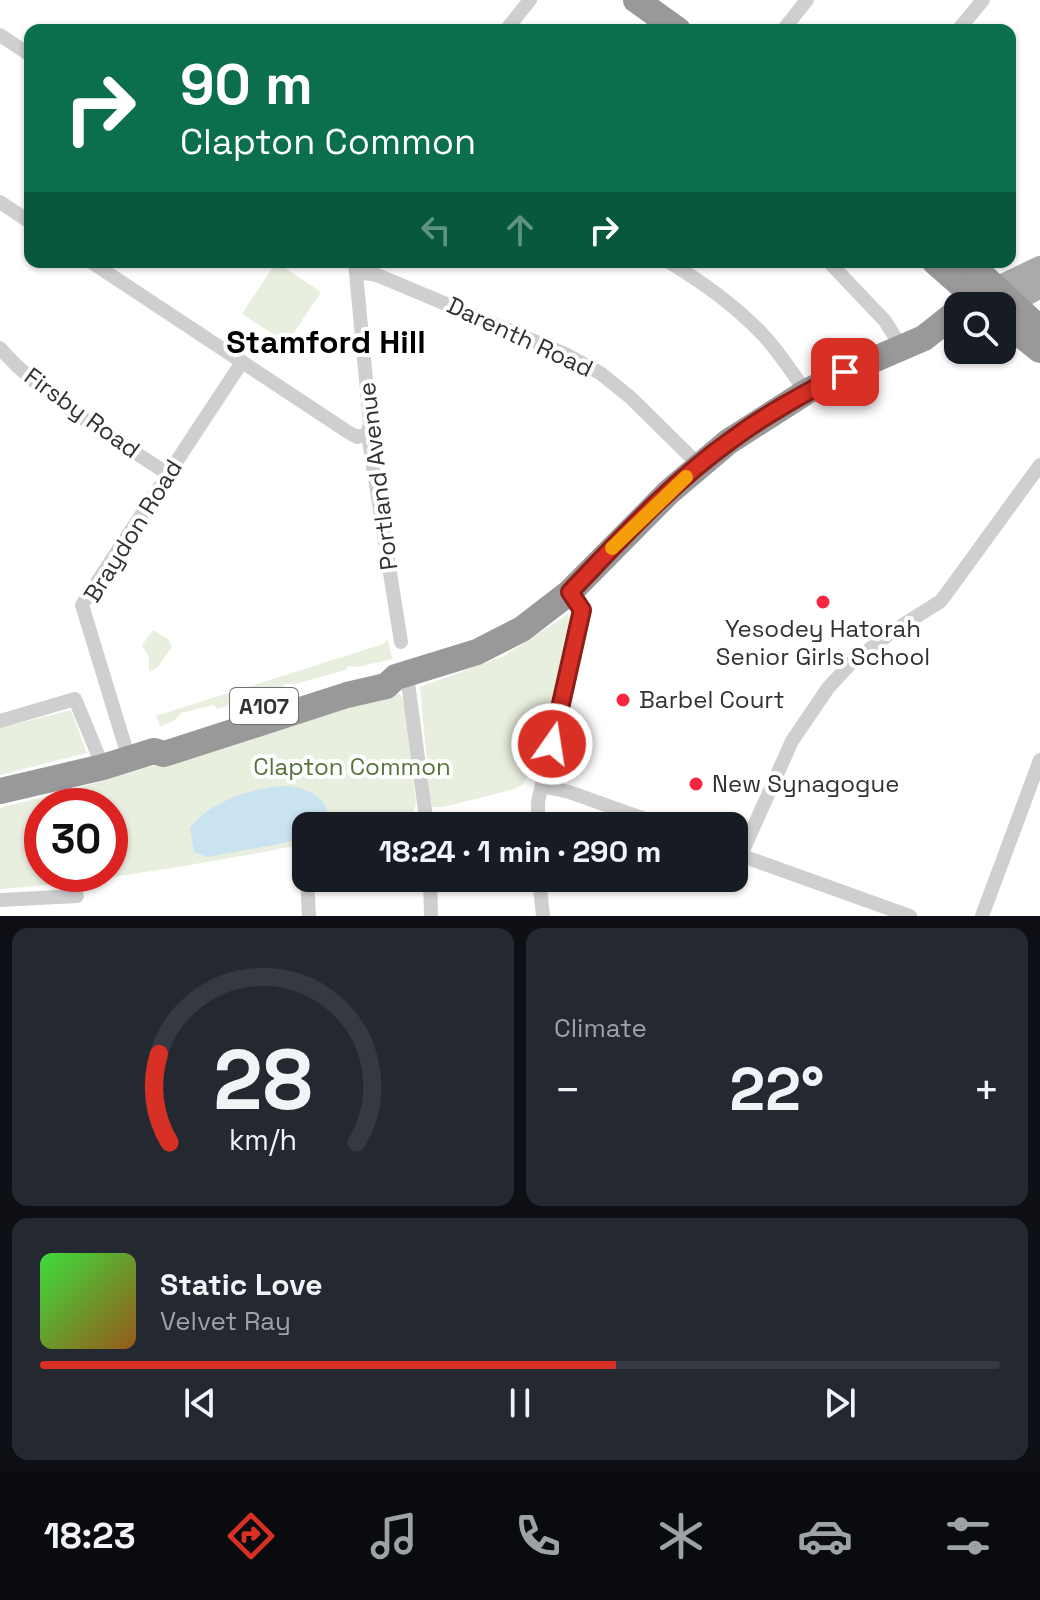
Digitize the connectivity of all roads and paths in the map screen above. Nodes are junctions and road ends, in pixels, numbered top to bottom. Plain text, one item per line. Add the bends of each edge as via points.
1 (530, 0) edge
2 (807, 0) edge
3 (983, 0) edge
4 (644, 2) edge
5 (511, 24) edge
6 (671, 24) edge
7 (788, 24) edge
8 (963, 24) edge
9 (0, 35) edge
10 (24, 51) edge
11 (0, 202) edge
12 (24, 218) edge
13 (1040, 267) edge
14 (100, 268) edge
15 (357, 268) edge
16 (360, 268) edge
17 (679, 268) edge
18 (835, 268) edge
19 (938, 268) edge
20 (942, 268) edge
21 (971, 268) edge
22 (1040, 287) edge
23 (971, 292) edge
24 (981, 292) edge
25 (1005, 292) edge
26 (1016, 295) edge
27 (1016, 320) edge
28 (1037, 331) edge
29 (937, 336) edge
30 (1016, 336) edge
31 (0, 348) edge
32 (242, 362) junction
33 (806, 392) junction
34 (368, 434) junction
35 (699, 465) junction
36 (1040, 465) edge
37 (168, 474) junction
38 (570, 592) junction
39 (401, 642) dead end
40 (401, 676) junction
41 (0, 721) edge
42 (142, 755) junction
43 (1040, 760) edge
44 (103, 767) junction
45 (542, 786) junction
46 (0, 791) edge
47 (421, 812) edge
48 (538, 812) edge
49 (625, 812) edge
50 (748, 831) edge
51 (748, 858) edge
52 (308, 892) edge
53 (430, 892) edge
54 (540, 892) edge
55 (77, 896) dead end
56 (0, 900) edge
57 (309, 916) edge
58 (431, 916) edge
59 (543, 916) edge
60 (910, 916) edge
61 (982, 916) edge

1 - 5 street
2 - 7 street
3 - 8 street
4 - 6 highway
9 - 10 street
11 - 12 street
13 - 25 main road, A107
14 - 32 street
15 - 34 street, Portland Avenue
16 - 35 street, Darenth Road via 600,373
17 - 33 street via 714,290 766,337
18 - 29 street via 885,321
19 - 29 highway via 942,294
20 - 23 highway
21 - 24 highway
22 - 26 main road, A107
27 - 28 highway
28 - 30 highway
29 - 33 highway, A107
31 - 37 street, Firsby Road via 58,398
32 - 34 street via 357,437
32 - 37 street, Braydon Road
33 - 35 highway, A107
34 - 39 street, Portland Avenue
35 - 38 highway, A107
36 - 50 street via 941,601 862,654 828,688 792,741
37 - 42 street, Braydon Road via 82,605
38 - 40 highway, A107 via 499,641
38 - 45 street via 582,610
40 - 42 highway, A107 via 386,686 164,754
40 - 47 street
41 - 44 street via 75,699
42 - 44 highway, A107
43 - 61 street
44 - 46 highway, A107
45 - 48 street
45 - 49 street
51 - 60 street
52 - 57 street
53 - 58 street
54 - 59 street
55 - 56 street

